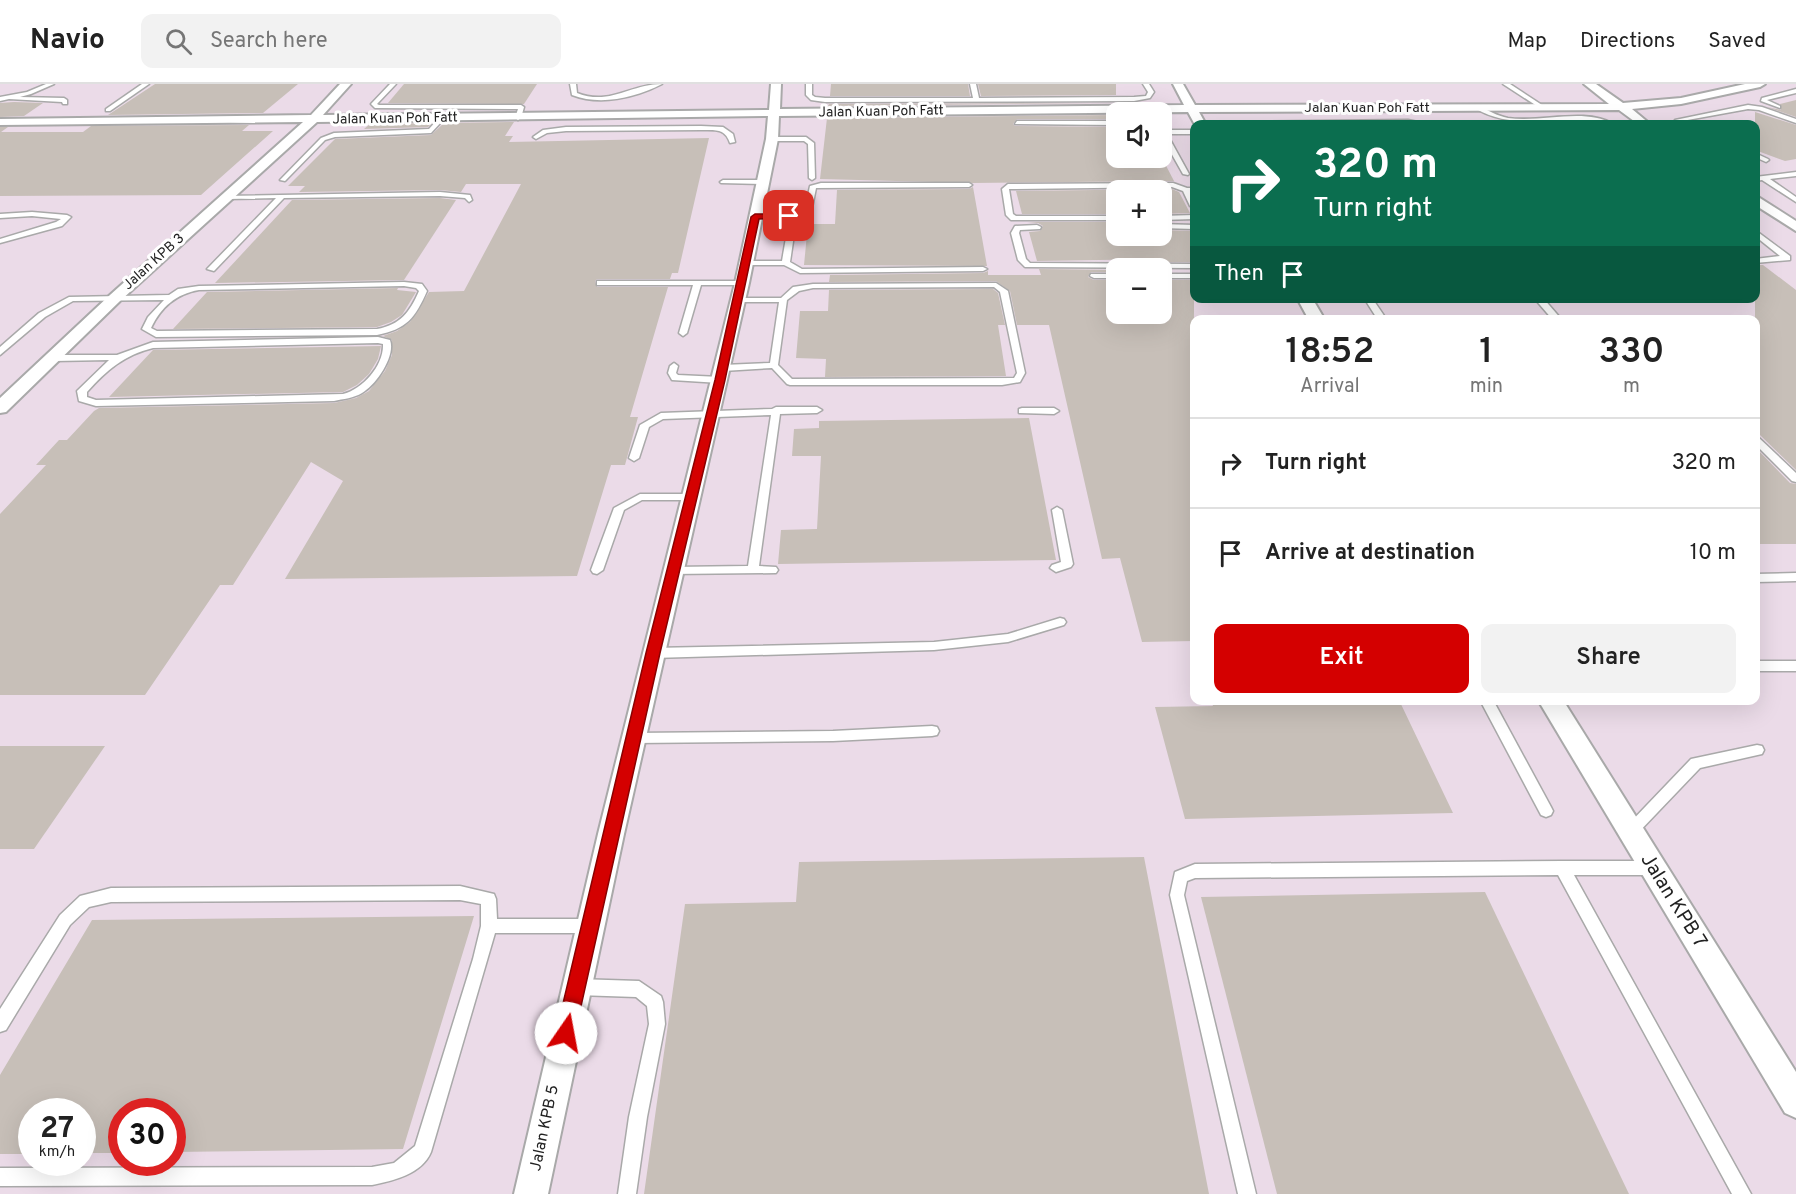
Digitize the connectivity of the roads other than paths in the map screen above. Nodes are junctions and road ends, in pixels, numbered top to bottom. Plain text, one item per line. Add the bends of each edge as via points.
1 (51, 84) edge
2 (146, 84) edge
3 (346, 84) edge
4 (393, 84) edge
5 (573, 84) edge
6 (659, 84) edge
7 (776, 84) edge
8 (809, 84) edge
9 (973, 84) edge
10 (1146, 84) edge
11 (1178, 84) edge
12 (1506, 84) edge
13 (1589, 84) edge
14 (1760, 84) edge
15 (1796, 92) edge
16 (11, 98) junction
17 (0, 99) edge
18 (976, 99) junction
19 (65, 103) dead end
20 (1542, 107) junction
21 (1620, 107) junction
22 (1404, 108) junction
23 (1478, 108) junction
24 (1101, 109) junction
25 (1192, 109) junction
26 (108, 110) dead end
27 (1796, 113) edge
28 (776, 114) junction
29 (518, 118) junction
30 (441, 119) junction
31 (312, 120) junction
32 (1198, 120) edge
33 (1418, 120) edge
34 (1591, 120) edge
35 (1640, 120) edge
36 (1678, 120) edge
37 (1106, 121) edge
38 (1796, 121) edge
39 (0, 122) edge
40 (1017, 123) dead end
41 (1106, 123) edge
42 (1172, 131) edge
43 (1190, 132) edge
44 (536, 138) dead end
45 (772, 139) junction
46 (732, 142) dead end
47 (1172, 149) edge
48 (1760, 157) edge
49 (1766, 160) dead end
50 (1186, 174) dead end
51 (1796, 174) edge
52 (813, 178) dead end
53 (1760, 179) edge
54 (1765, 179) junction
55 (283, 180) dead end
56 (723, 182) dead end
57 (762, 182) junction
58 (969, 185) dead end
59 (1106, 185) edge
60 (1172, 185) edge
61 (1190, 190) edge
62 (282, 196) junction
63 (226, 197) junction
64 (469, 200) dead end
65 (1796, 200) edge
66 (1760, 202) edge
67 (0, 216) edge
68 (755, 217) junction
69 (1190, 217) edge
70 (1106, 218) edge
71 (1172, 218) edge
72 (1106, 226) edge
73 (1172, 226) edge
74 (1190, 227) edge
75 (1796, 227) edge
76 (791, 228) dead end
77 (1760, 236) edge
78 (0, 241) edge
79 (1760, 261) edge
80 (786, 263) junction
81 (1190, 266) edge
82 (983, 268) dead end
83 (211, 269) dead end
84 (1094, 276) dead end
85 (1106, 276) edge
86 (1172, 276) edge
87 (1190, 276) edge
88 (742, 282) junction
89 (600, 283) dead end
90 (698, 283) junction
91 (171, 297) junction
92 (115, 298) junction
93 (783, 300) junction
94 (1543, 303) edge
95 (1553, 315) edge
96 (683, 333) dead end
97 (0, 352) edge
98 (115, 357) junction
99 (54, 358) junction
100 (774, 365) junction
101 (674, 366) dead end
102 (722, 374) junction
103 (0, 408) edge
104 (776, 410) junction
105 (817, 410) dead end
106 (1022, 411) dead end
107 (1054, 411) dead end
108 (711, 412) junction
109 (1760, 444) edge
110 (634, 458) dead end
111 (1796, 479) edge
112 (690, 497) junction
113 (1057, 510) dead end
114 (1056, 568) dead end
115 (597, 570) dead end
116 (753, 570) junction
117 (772, 570) dead end
118 (674, 571) junction
119 (1796, 577) edge
120 (1760, 578) edge
121 (1060, 622) dead end
122 (653, 653) junction
123 (1760, 666) edge
124 (1796, 666) edge
125 (1489, 705) edge
126 (1553, 705) edge
127 (932, 731) dead end
128 (634, 738) junction
129 (1757, 750) dead end
130 (1546, 811) dead end
131 (1630, 832) junction
132 (1562, 868) junction
133 (1652, 868) junction
134 (489, 926) junction
135 (590, 926) junction
136 (576, 986) junction
137 (0, 1024) edge
138 (1796, 1102) edge
139 (0, 1177) edge
140 (531, 1194) edge
141 (627, 1194) edge
142 (1247, 1194) edge
143 (1742, 1194) edge

1 - 16 lane
2 - 26 lane
3 - 31 street, Jalan KPB 3
4 - 29 lane via 374,104 377,107 521,107
5 - 6 lane via 574,94 586,100 612,100
7 - 28 street, Jalan KPB 5
8 - 18 lane via 813,99
9 - 18 lane
10 - 18 lane via 1151,92 1148,97 1134,99
11 - 25 street
12 - 20 lane
13 - 21 street
14 - 21 street, Jalan Kuan Poh Fatt
15 - 27 lane via 1764,99
16 - 17 lane
16 - 19 lane via 56,98 64,99
20 - 21 street, Jalan Kuan Poh Fatt
20 - 23 street, Jalan Kuan Poh Fatt
21 - 35 street
22 - 23 street, Jalan Kuan Poh Fatt
22 - 25 street, Jalan Kuan Poh Fatt
22 - 33 lane
23 - 34 lane via 1496,118
24 - 25 street, Jalan Kuan Poh Fatt
24 - 28 street, Jalan Kuan Poh Fatt
24 - 37 lane
25 - 32 street
28 - 29 street, Jalan Kuan Poh Fatt
28 - 45 street, Jalan KPB 5
29 - 30 street, Jalan Kuan Poh Fatt
30 - 31 street, Jalan Kuan Poh Fatt
30 - 55 lane via 432,131 334,135 324,139
31 - 39 street, Jalan Kuan Poh Fatt
31 - 63 street, Jalan KPB 3
36 - 38 lane via 1748,107
40 - 41 lane
42 - 43 lane
44 - 46 lane via 545,131 566,129 701,128 723,129 731,135
45 - 52 lane via 806,139 811,143
45 - 57 street, Jalan KPB 5
47 - 50 lane
48 - 49 lane
51 - 54 lane
53 - 54 lane
54 - 65 lane
56 - 57 lane
57 - 68 street, Jalan KPB 5
58 - 68 lane via 813,186 807,216
59 - 70 lane via 1005,189 1014,218
60 - 61 lane
62 - 63 lane
62 - 64 lane via 457,194 468,196
62 - 83 lane
63 - 92 street, Jalan KPB 3
66 - 75 street
67 - 78 lane via 66,217 59,224
68 - 88 street, Jalan KPB 5
69 - 71 lane
72 - 81 lane via 1029,227 1018,228 1015,233 1022,260 1028,266
73 - 74 lane
76 - 80 lane
77 - 79 lane via 1787,258
80 - 82 lane via 800,271
80 - 88 lane
84 - 85 lane
86 - 87 lane
88 - 90 lane
88 - 93 lane
88 - 102 street, Jalan KPB 5
89 - 90 lane
90 - 96 lane
91 - 91 lane via 199,288 404,284 419,286 423,291 405,322 396,329 377,332 156,334 146,329
91 - 92 lane
92 - 97 lane via 72,299 57,304
92 - 99 street, Jalan KPB 3
93 - 100 lane
93 - 100 lane via 796,288 813,286 996,285 1004,291 1021,373 1017,380 1002,382 813,383 790,382
94 - 95 lane
98 - 98 lane via 153,345 176,344 378,340 387,342 388,351 368,386 353,395 334,398 96,403 82,399 82,391
98 - 99 lane
99 - 103 street, Jalan KPB 3
100 - 102 lane
101 - 102 lane via 675,378
102 - 108 street, Jalan KPB 5
104 - 105 lane
104 - 108 lane
104 - 116 lane
106 - 107 lane
108 - 110 lane via 661,416 645,425
108 - 112 street, Jalan KPB 5
109 - 111 lane
112 - 115 lane via 640,497 619,508
112 - 118 street, Jalan KPB 5
113 - 114 lane via 1067,564
116 - 117 lane
116 - 118 lane
118 - 122 street, Jalan KPB 5
119 - 120 lane
121 - 122 lane via 1008,639 934,646
122 - 128 street, Jalan KPB 5
123 - 124 lane
125 - 130 lane
126 - 131 street, Jalan KPB 7
127 - 128 lane
128 - 135 street, Jalan KPB 5
129 - 131 lane via 1696,764
131 - 133 street, Jalan KPB 7
132 - 133 lane
132 - 142 lane via 1195,871 1180,877 1177,895
132 - 143 lane
133 - 138 street, Jalan KPB 7
134 - 135 lane
134 - 137 lane via 489,898 460,893 111,895 85,901 65,920
134 - 139 lane via 422,1152 398,1171 372,1176
135 - 136 street, Jalan KPB 5
136 - 140 street, Jalan KPB 5
136 - 141 lane via 639,990 655,1002 657,1024

